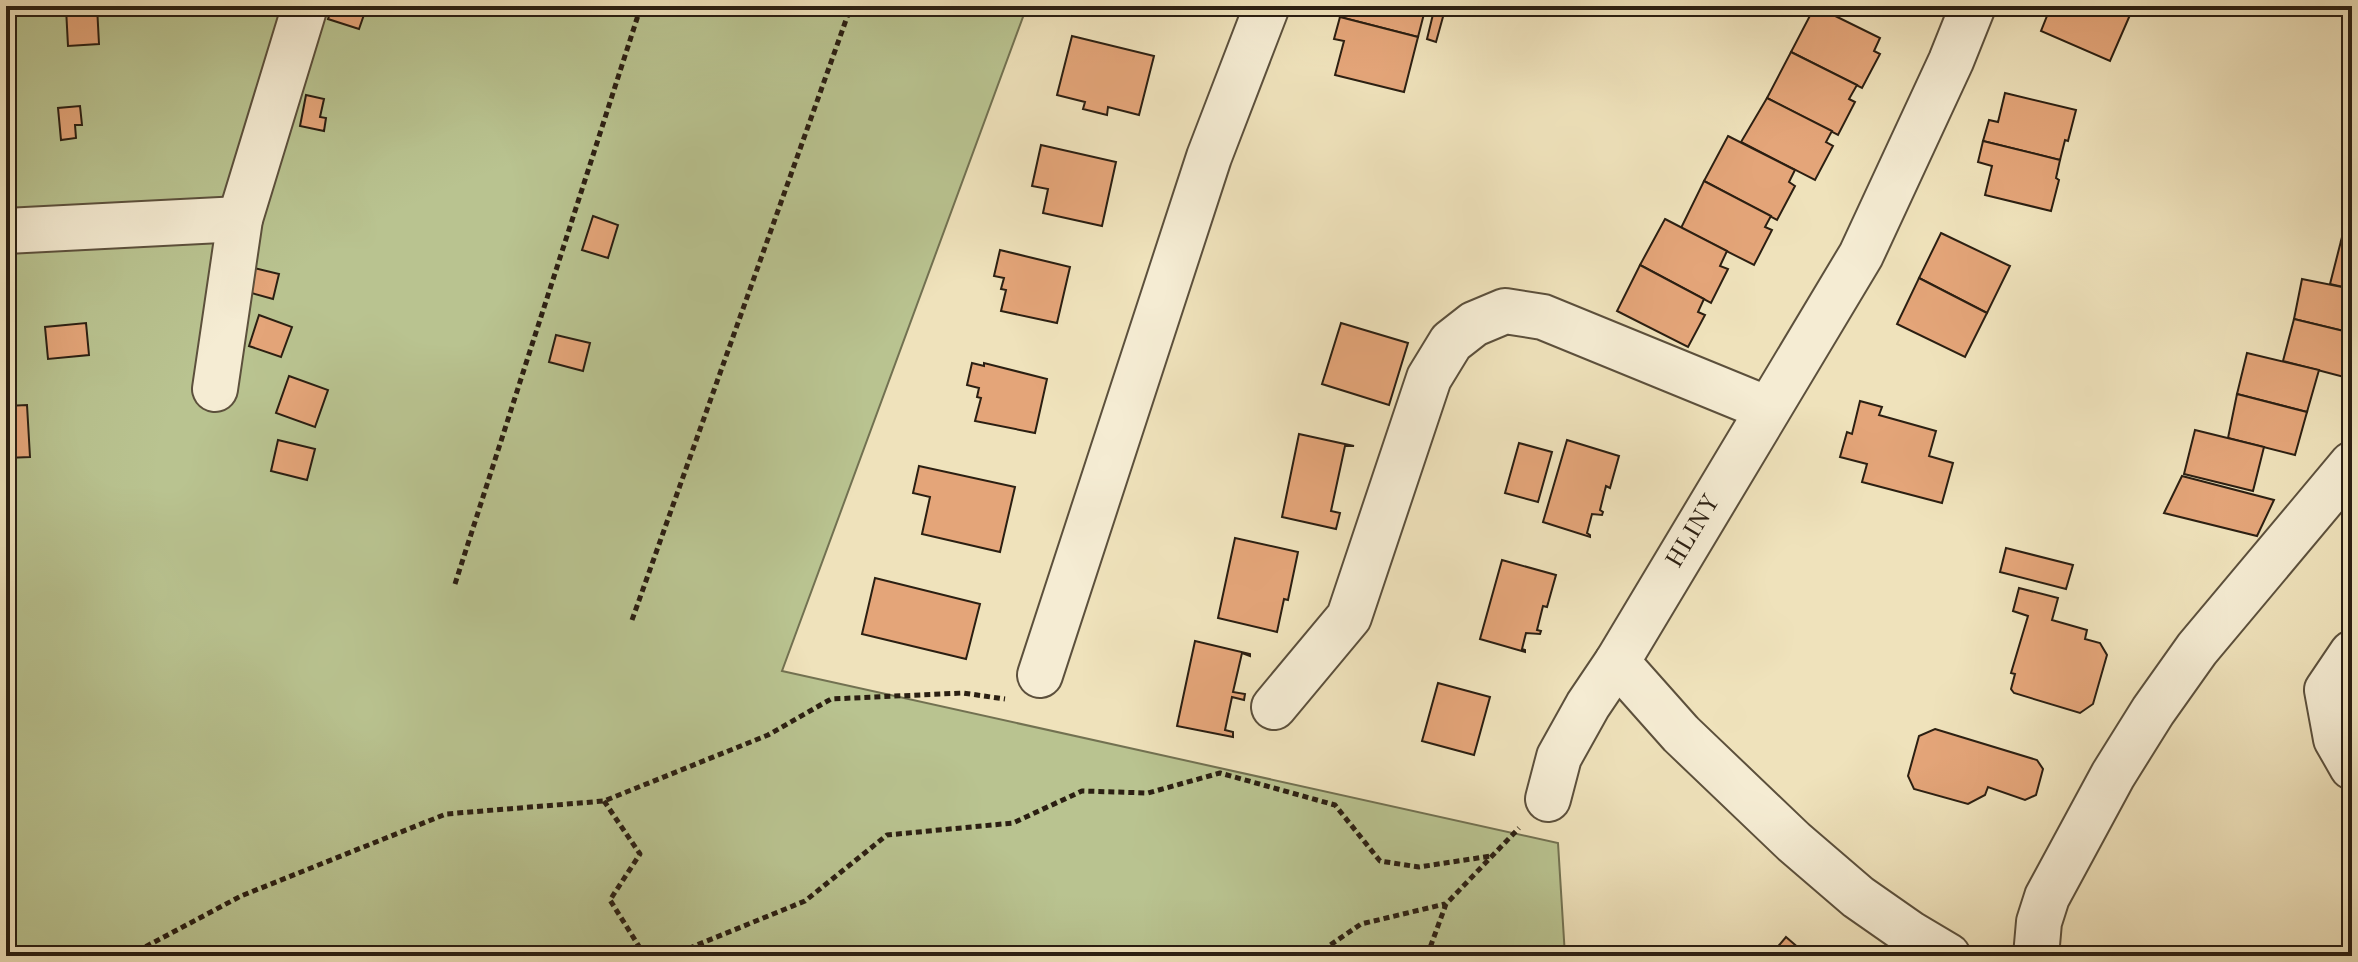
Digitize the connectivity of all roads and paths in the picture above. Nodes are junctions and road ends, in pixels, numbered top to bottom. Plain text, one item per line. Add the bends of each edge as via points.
1 (305, 6) edge
2 (641, 6) edge
3 (851, 6) edge
4 (1267, 6) edge
5 (1973, 6) edge
6 (240, 219) junction
7 (6, 231) edge
8 (215, 389) dead end
9 (1768, 409) junction
10 (2352, 464) edge
11 (455, 584) dead end
12 (632, 620) dead end
13 (2352, 653) edge
14 (1617, 662) junction
15 (1040, 675) joint
16 (1274, 707) dead end
17 (2352, 767) edge
18 (1548, 799) joint
19 (604, 801) junction
20 (1491, 856) junction
21 (1446, 904) junction
22 (128, 956) edge
23 (645, 956) edge
24 (670, 956) edge
25 (1314, 956) edge
26 (1427, 956) edge
27 (1948, 956) edge
28 (2036, 956) edge

1 - 6 street
2 - 11 path
3 - 12 path
4 - 15 street via 1209,157
5 - 9 street, HLINY via 1861,255
6 - 7 street
6 - 8 street
9 - 14 street, HLINY
9 - 16 street via 1543,317 1505,311 1474,324 1451,342 1429,378 1349,617
10 - 28 street via 2197,649 2153,711 2047,897
13 - 17 street via 2327,690 2336,739
14 - 18 street, HLINY via 1559,757
14 - 27 street via 1681,734 1794,842 1858,897
15 - 19 path via 1015,701 963,693 831,699 768,735
18 - 20 path
19 - 22 path via 446,814 241,896
19 - 23 path via 640,854 610,900
20 - 21 path
20 - 24 path via 1419,867 1380,861 1335,805 1220,773 1148,793 1082,791 1013,823 887,835 805,901
21 - 25 path via 1361,924
21 - 26 path

